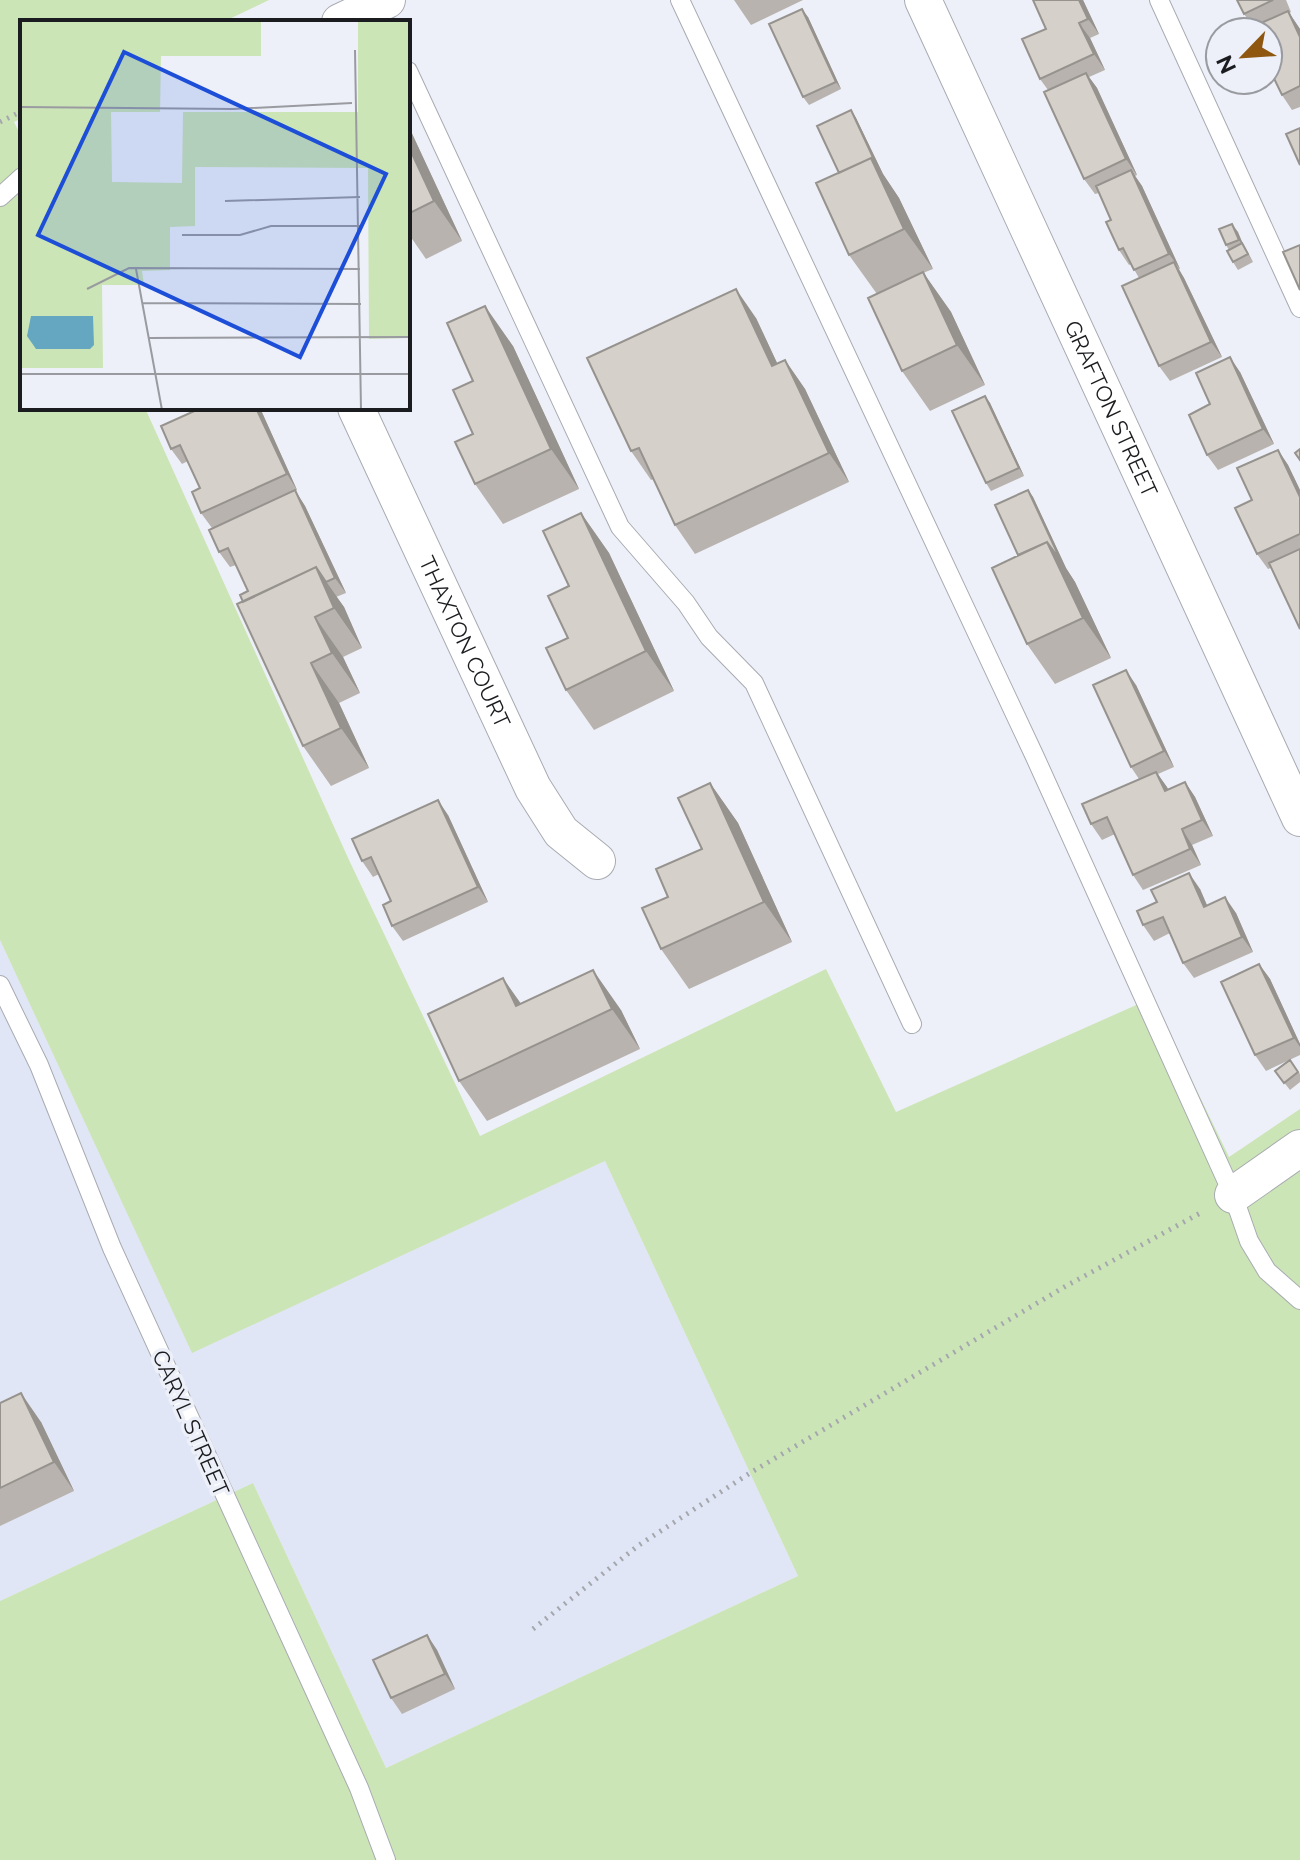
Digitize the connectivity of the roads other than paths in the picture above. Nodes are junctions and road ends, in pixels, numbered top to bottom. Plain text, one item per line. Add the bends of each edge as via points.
1 (680, 0) edge
2 (923, 0) edge
3 (1159, 0) edge
4 (383, 9) edge
5 (347, 20) edge
6 (410, 75) edge
7 (20, 179) edge
8 (0, 197) edge
9 (1300, 308) edge
10 (357, 410) edge
11 (1300, 818) edge
12 (597, 861) dead end
13 (0, 985) edge
14 (912, 1024) dead end
15 (1300, 1148) edge
16 (1233, 1195) junction
17 (1300, 1300) edge
18 (386, 1860) edge

1 - 16 lane via 1035,757
2 - 11 street, GRAFTON STREET
3 - 9 lane
4 - 5 street
6 - 14 lane via 620,527 709,637 754,683
7 - 8 lane
10 - 12 street, THAXTON COURT via 533,788 561,832
13 - 18 lane, CARYL STREET via 39,1065 112,1248 359,1788
15 - 16 street
16 - 17 lane via 1249,1241 1267,1271

